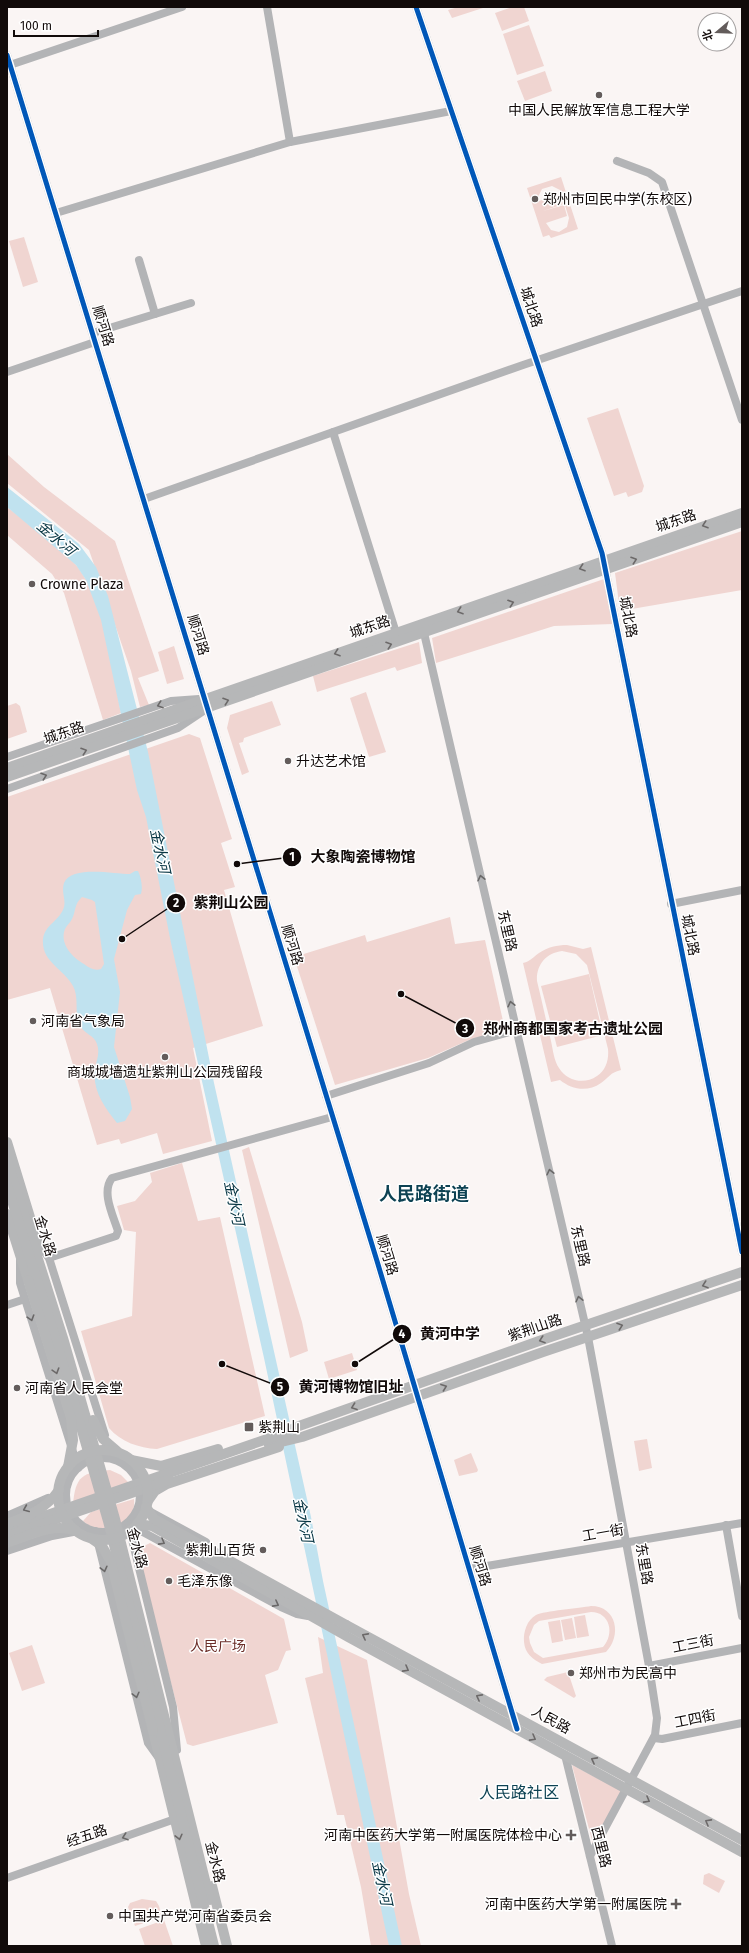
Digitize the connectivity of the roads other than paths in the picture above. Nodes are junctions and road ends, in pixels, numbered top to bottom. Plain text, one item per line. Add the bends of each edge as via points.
1 (182, 7) edge
2 (267, 7) edge
3 (416, 7) edge
4 (7, 55) edge
5 (9, 66) edge
6 (451, 110) junction
7 (290, 142) junction
8 (617, 160) dead end
9 (56, 213) junction
10 (139, 260) dead end
11 (742, 291) edge
12 (191, 303) dead end
13 (703, 304) junction
14 (155, 314) junction
15 (93, 333) junction
16 (95, 342) junction
17 (536, 360) junction
18 (7, 372) edge
19 (742, 420) edge
20 (333, 432) junction
21 (144, 499) junction
22 (742, 513) edge
23 (742, 522) edge
24 (605, 565) junction
25 (396, 633) junction
26 (424, 633) junction
27 (205, 702) junction
28 (148, 723) junction
29 (120, 733) junction
30 (7, 757) edge
31 (7, 768) edge
32 (7, 777) edge
33 (7, 789) edge
34 (742, 890) edge
35 (671, 904) junction
36 (517, 1030) junction
37 (326, 1096) junction
38 (332, 1117) junction
39 (7, 1142) edge
40 (7, 1161) edge
41 (7, 1185) edge
42 (7, 1214) edge
43 (39, 1245) junction
44 (742, 1252) edge
45 (19, 1253) junction
46 (49, 1258) junction
47 (742, 1272) edge
48 (742, 1284) edge
49 (25, 1299) junction
50 (7, 1305) edge
51 (586, 1325) junction
52 (588, 1336) junction
53 (414, 1386) junction
54 (418, 1396) junction
55 (271, 1441) junction
56 (116, 1456) junction
57 (131, 1460) junction
58 (78, 1468) junction
59 (67, 1469) junction
60 (139, 1487) junction
61 (63, 1488) junction
62 (144, 1504) junction
63 (70, 1511) junction
64 (7, 1516) edge
65 (742, 1523) edge
66 (7, 1524) edge
67 (726, 1525) junction
68 (133, 1526) junction
69 (7, 1529) edge
70 (88, 1533) junction
71 (7, 1536) edge
72 (7, 1543) edge
73 (626, 1543) junction
74 (7, 1551) edge
75 (469, 1569) junction
76 (742, 1616) edge
77 (742, 1648) edge
78 (649, 1666) junction
79 (513, 1716) junction
80 (742, 1723) edge
81 (517, 1729) junction
82 (654, 1738) junction
83 (177, 1750) junction
84 (564, 1755) junction
85 (161, 1763) junction
86 (630, 1785) junction
87 (175, 1819) junction
88 (742, 1840) edge
89 (742, 1852) edge
90 (590, 1856) junction
91 (7, 1878) edge
92 (207, 1901) junction
93 (206, 1946) edge
94 (214, 1946) edge
95 (222, 1946) edge
96 (227, 1946) edge
97 (612, 1946) edge

1 - 5 street
2 - 7 street
3 - 6 street, 城北路
4 - 5 street, 顺河路
5 - 9 street, 顺河路
6 - 7 street
6 - 17 street, 城北路
7 - 9 street
8 - 13 street via 649,173 662,182
9 - 15 street, 顺河路
10 - 14 street
11 - 13 street
12 - 14 street
13 - 17 street
13 - 19 street
14 - 15 street
15 - 16 street, 顺河路
16 - 18 street
16 - 21 street, 顺河路
17 - 20 street
17 - 24 street, 城北路
20 - 21 street
20 - 25 street
21 - 27 street, 顺河路
22 -> 24 main road, 城东路
24 -> 23 main road, 城东路
24 -> 25 main road, 城东路
26 -> 24 main road, 城东路
24 - 35 street, 城北路
25 -> 27 main road, 城东路
27 -> 26 main road, 城东路
36 -> 26 street, 东里路
27 - 28 main road, 城东路
27 -> 28 street via 171,701
27 - 37 street, 顺河路
28 - 29 main road, 城东路
28 - 29 street
29 - 30 street
29 - 31 main road, 城东路
32 -> 29 main road, 城东路
33 -> 29 street
34 - 35 street
35 - 44 street, 城北路
36 - 37 street via 474,1042 429,1063
51 -> 36 street, 东里路
37 - 38 street, 顺河路
38 - 46 street via 112,1178 106,1191 118,1231 116,1236
38 - 53 street, 顺河路
39 - 43 main road
40 - 92 main road, 金水路, bridge via 70,1361 115,1519
41 - 92 main road, 金水路, bridge via 56,1340 106,1513
42 - 45 main road
43 - 46 street
43 - 56 main road, bridge via 95,1426
45 - 49 street via 20,1283
45 -> 59 main road, bridge via 70,1418 73,1440
46 - 56 street
47 -> 51 main road, 紫荆山路
52 -> 48 main road, 紫荆山路
49 - 50 street
49 -> 58 street
51 - 52 street, 东里路
51 -> 53 main road, 紫荆山路
54 -> 52 main road, 紫荆山路
52 - 73 street, 东里路
53 - 54 street, 顺河路
53 -> 55 main road, 紫荆山路 via 299,1426
54 - 55 main road, 紫荆山路 via 302,1437
54 - 75 street, 顺河路
55 - 57 main road via 214,1450 161,1466
55 - 60 main road
55 - 62 main road via 219,1467 167,1484
56 - 57 main road, bridge
56 - 58 street via 96,1458
56 - 59 main road, bridge via 101,1450 89,1453 77,1459
56 - 60 street via 130,1470
57 - 62 main road, bridge via 146,1481
58 - 61 street
59 - 61 main road, bridge via 62,1479
60 - 62 street
60 - 63 main road
61 - 63 street
61 -> 64 street via 43,1502
61 - 66 main road, bridge via 44,1508
61 - 70 main road, bridge via 59,1503 63,1514 70,1524
62 - 68 main road, bridge
79 -> 62 main road, 人民路, bridge via 154,1519
63 - 69 main road
63 - 70 street
63 - 71 main road
65 - 67 street, 工一街
67 - 73 street, 工一街
67 - 76 street
68 - 70 main road, bridge via 116,1538 102,1540
68 -> 81 main road, 人民路 via 152,1526
68 - 83 street via 173,1707
68 - 83 main road via 128,1541 132,1567
70 - 72 main road, bridge via 69,1528 52,1529
70 - 74 street via 52,1536
70 -> 85 street via 148,1743
70 - 85 main road, bridge via 102,1546 111,1562
73 - 75 street, 工一街
73 - 78 street, 东里路
75 - 79 street, 顺河路
77 - 78 street, 工三街
78 - 82 street, 东里路 via 657,1723
79 - 81 street, 顺河路
86 -> 79 main road, 人民路
80 - 82 street, 工四街 via 662,1739
81 -> 84 main road, 人民路
82 - 86 street, 东里路
83 - 96 main road
84 - 86 main road, 人民路
84 - 90 street, 西里路
85 - 87 main road
88 -> 86 main road, 人民路
86 -> 89 main road, 人民路
86 - 90 street, 东里路
87 -> 91 street, 经五路
87 -> 93 main road
90 - 97 street, 西里路
92 - 94 main road, 金水路
92 - 95 main road, 金水路

